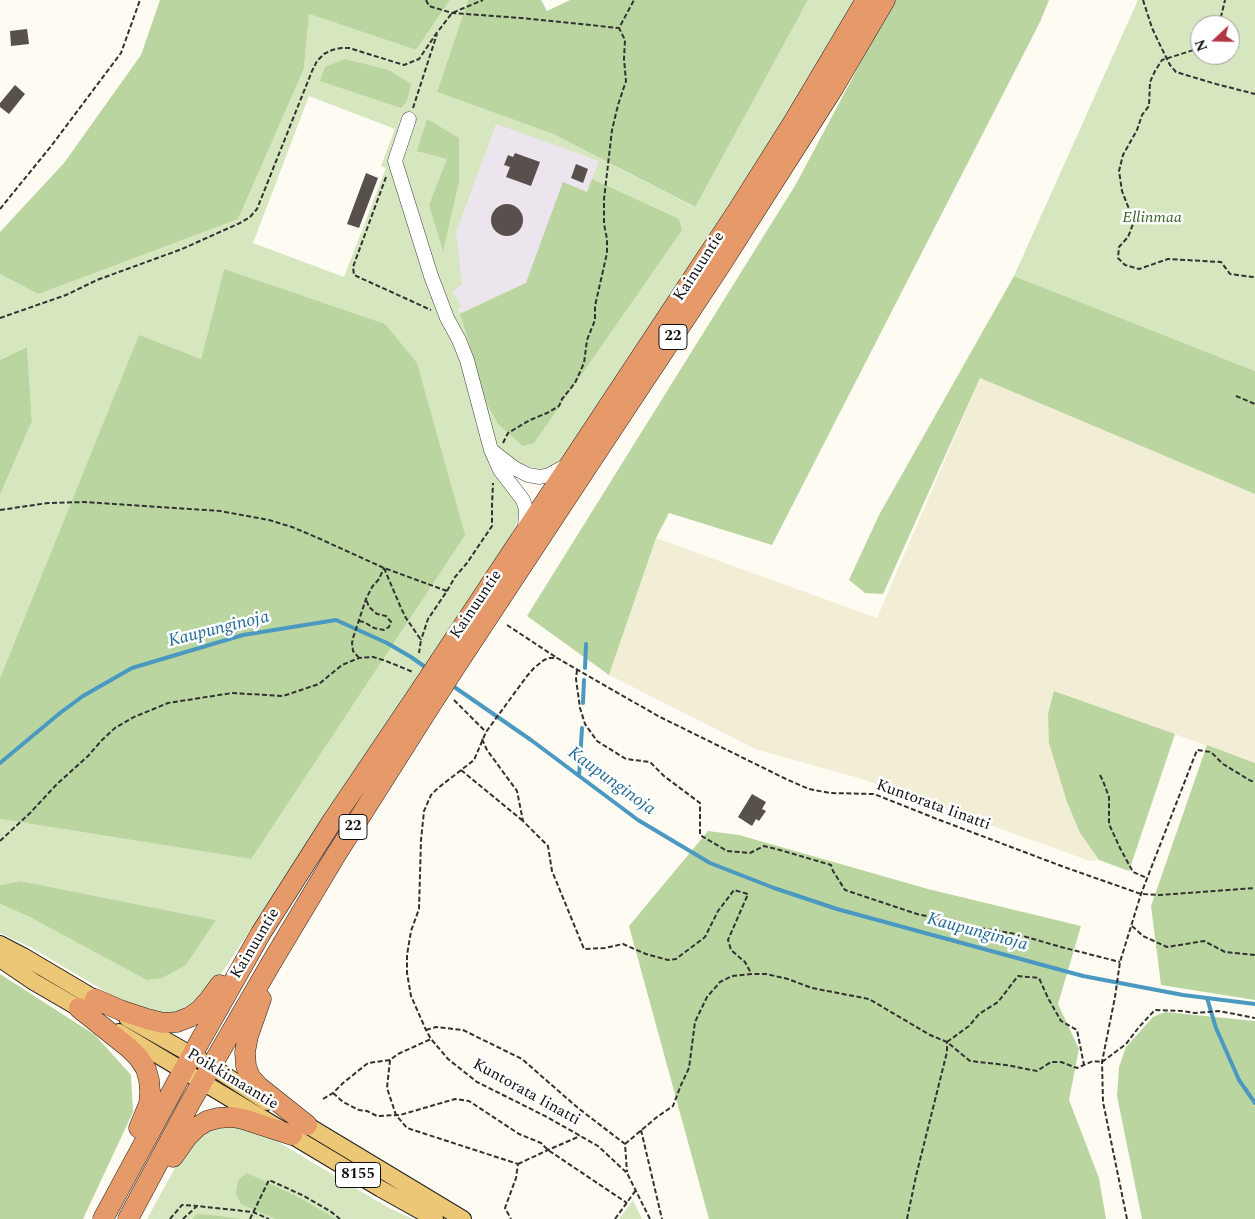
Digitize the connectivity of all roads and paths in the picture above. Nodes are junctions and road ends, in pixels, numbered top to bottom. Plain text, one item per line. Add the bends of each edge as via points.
1 (140, 0) edge
2 (426, 0) edge
3 (483, 0) edge
4 (634, 0) edge
5 (866, 0) edge
6 (885, 0) edge
7 (1143, 0) edge
8 (1225, 0) edge
9 (452, 13) junction
10 (1221, 15) edge
11 (619, 28) junction
12 (438, 31) junction
13 (1190, 51) edge
14 (1167, 59) junction
15 (1255, 94) edge
16 (409, 119) joint
17 (395, 161) junction
18 (0, 209) edge
19 (1255, 279) edge
20 (0, 318) edge
21 (447, 318) junction
22 (1236, 396) dead end
23 (1255, 404) edge
24 (494, 455) junction
25 (570, 463) junction
26 (0, 510) edge
27 (524, 534) junction
28 (384, 568) junction
29 (447, 591) junction
30 (366, 599) junction
31 (359, 621) junction
32 (506, 625) dead end
33 (421, 640) junction
34 (419, 653) dead end
35 (359, 658) junction
36 (557, 658) junction
37 (447, 665) junction
38 (577, 670) junction
39 (410, 671) dead end
40 (427, 696) junction
41 (482, 739) junction
42 (461, 770) junction
43 (1100, 775) dead end
44 (1255, 781) edge
45 (523, 821) junction
46 (0, 841) edge
47 (1147, 878) junction
48 (1255, 888) edge
49 (1141, 894) junction
50 (276, 909) junction
51 (294, 924) junction
52 (1132, 926) junction
53 (0, 944) edge
54 (1255, 955) edge
55 (0, 959) edge
56 (1120, 962) junction
57 (752, 974) junction
58 (87, 1003) junction
59 (1255, 1018) edge
60 (426, 1030) junction
61 (431, 1038) junction
62 (947, 1042) junction
63 (390, 1060) junction
64 (1102, 1062) junction
65 (187, 1063) junction
66 (1084, 1065) junction
67 (206, 1074) junction
68 (333, 1093) junction
69 (323, 1099) dead end
70 (396, 1115) junction
71 (300, 1130) junction
72 (641, 1130) junction
73 (580, 1136) junction
74 (625, 1144) junction
75 (548, 1150) junction
76 (518, 1164) junction
77 (627, 1172) junction
78 (636, 1190) junction
79 (114, 1199) junction
80 (628, 1203) junction
81 (197, 1206) junction
82 (253, 1212) junction
83 (103, 1219) edge
84 (130, 1219) edge
85 (170, 1219) edge
86 (183, 1219) edge
87 (250, 1219) edge
88 (269, 1219) edge
89 (340, 1219) edge
90 (435, 1219) edge
91 (463, 1219) edge
92 (511, 1219) edge
93 (615, 1219) edge
94 (650, 1219) edge
95 (662, 1219) edge
96 (907, 1219) edge
97 (1127, 1219) edge

1 - 18 path via 121,53
2 - 9 path via 429,6
3 - 9 path
4 - 11 path
5 - 25 highway, Kainuuntie / 22 via 748,194
6 - 37 highway, Kainuuntie / 22 via 720,266 572,488
7 - 14 path
8 - 10 path
9 - 11 path
9 - 12 path
11 - 24 path via 625,40 626,81 612,130 604,198 607,253 584,363 559,406 508,433
12 - 16 path
12 - 20 path via 419,59 404,65 349,48 324,54 312,71 257,209 240,224 66,295
13 - 14 path
14 - 15 path via 1176,72
14 - 19 path via 1162,60 1155,71 1150,82 1149,106 1123,154 1119,171 1133,224 1128,237 1119,246 1118,258 1125,265 1139,269 1168,259 1221,262 1230,274
16 - 17 lane
17 - 21 lane
17 - 21 path via 353,268 354,275
21 - 24 lane via 467,360
22 - 23 path
24 - 25 lane via 528,475 540,477
24 - 27 lane via 500,470 523,500 526,509
24 - 29 path via 492,526
25 - 27 highway, Kainuuntie / 22
26 - 28 path via 84,502 220,511 292,527
27 - 37 highway, Kainuuntie / 22
28 - 29 path
28 - 30 path
28 - 33 path via 404,613
29 - 33 path via 428,619
30 - 31 path
30 - 31 path via 376,614 386,616 391,622 384,630
31 - 35 path via 352,642 353,651
32 - 36 path, Kuntorata Iinatti
33 - 34 path
35 - 39 path via 386,661
35 - 46 path via 342,666 319,684 283,696 232,693 168,703 134,717 102,740
36 - 38 path, Kuntorata Iinatti
36 - 41 path, Kuntorata Iinatti via 544,660 534,668
37 - 40 highway, Kainuuntie / 22, bridge
38 - 49 path, Kuntorata Iinatti via 658,716 786,780 830,792 874,794
38 - 56 path via 580,708 585,724 597,741 626,759 650,762 700,803 700,835 727,851 750,853 764,846 780,850 831,865 845,890 917,914 1016,934
40 - 50 highway, Kainuuntie / 22 via 333,820
40 - 51 highway, Kainuuntie / 22
41 - 42 path, Kuntorata Iinatti via 474,760
41 - 45 path via 517,791
42 - 45 path
42 - 60 path, Kuntorata Iinatti via 431,795 424,811 419,909 406,955 411,996
43 - 47 path via 1108,797 1109,824 1133,872
44 - 47 path via 1223,764 1211,752 1197,750
45 - 57 path via 548,846 552,871 584,949 624,944 646,954 676,959 705,937 734,890 748,894 728,940 731,950 745,962
47 - 49 path
48 - 49 path, Kuntorata Iinatti via 1160,896
49 - 52 path
50 - 58 highway via 209,1000 190,1017 163,1023
50 - 65 highway, Kainuuntie / 22
51 - 67 highway, Kainuuntie / 22
51 - 71 highway via 254,1015 245,1052 250,1077
52 - 54 path via 1143,936 1167,947 1204,941 1225,952
52 - 56 path
53 - 58 main road, Poikkimaantie via 23,956
55 - 58 main road, Poikkimaantie via 34,982
56 - 64 path
57 - 62 path via 781,977 812,988 869,999
57 - 72 path via 732,976 720,982 707,997 695,1022 689,1068 673,1106
58 - 65 main road, Poikkimaantie
58 - 79 highway via 139,1058 149,1080 149,1104
59 - 64 path via 1220,1011 1155,1010 1126,1044
60 - 61 path, Kuntorata Iinatti
60 - 74 path via 436,1026 463,1030 522,1059
61 - 63 path
61 - 73 path, Kuntorata Iinatti via 448,1059 477,1082
62 - 66 path via 970,1061 1037,1071 1051,1062 1077,1068
62 - 66 path via 998,1002 1018,976 1039,978 1061,1020 1077,1030
62 - 96 path
63 - 68 path via 368,1063
63 - 70 path via 387,1088
64 - 66 path
64 - 97 path via 1103,1102
65 - 67 main road, Poikkimaantie
65 - 79 highway, Kainuuntie / 22
67 - 71 main road, Poikkimaantie / 8155
67 - 84 highway, Kainuuntie / 22
68 - 69 path
68 - 70 path via 359,1110 377,1116
70 - 75 path via 455,1099 469,1100
70 - 76 path via 407,1128
71 - 84 highway via 232,1117 207,1121 187,1137
71 - 90 main road, Poikkimaantie / 8155 via 381,1189
71 - 91 main road, Poikkimaantie / 8155
72 - 74 path
72 - 95 path
73 - 75 path
73 - 77 path, Kuntorata Iinatti via 598,1146
74 - 77 path
75 - 76 path
75 - 80 path
76 - 92 path via 505,1208
77 - 78 path, Kuntorata Iinatti
78 - 80 path
78 - 94 path, Kuntorata Iinatti
79 - 83 highway, Kainuuntie / 22
80 - 93 path
81 - 82 path
81 - 85 path via 182,1205
81 - 86 path
82 - 87 path
82 - 88 path
82 - 89 path via 269,1180 302,1195

